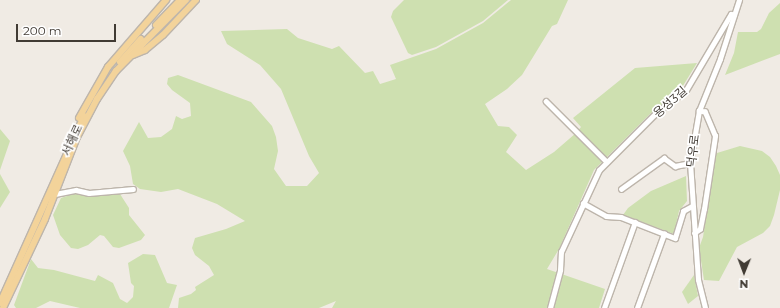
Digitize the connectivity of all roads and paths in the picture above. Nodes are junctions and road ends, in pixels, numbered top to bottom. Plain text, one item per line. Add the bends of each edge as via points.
1 (180, 0) edge
2 (186, 0) edge
3 (196, 0) edge
4 (739, 0) edge
5 (163, 1) edge
6 (734, 15) junction
7 (130, 56) junction
8 (546, 100) dead end
9 (699, 111) junction
10 (76, 129) junction
11 (607, 162) junction
12 (690, 163) junction
13 (133, 189) dead end
14 (621, 189) dead end
15 (55, 194) junction
16 (584, 203) junction
17 (692, 206) junction
18 (634, 222) junction
19 (694, 233) junction
20 (664, 234) junction
21 (0, 303) edge
22 (3, 308) edge
23 (550, 308) edge
24 (604, 308) edge
25 (637, 308) edge
26 (705, 308) edge

1 - 10 main road, 서해로 via 113,69
2 - 7 main road, 서해로
3 - 7 main road via 146,50
4 - 6 street, 덕우로
5 - 10 main road via 99,80 84,106
6 - 9 street, 덕우로
6 - 11 street, 용성3길 via 731,14 686,90 657,112
7 - 15 main road, 서해로 via 97,99 77,137
8 - 11 street
9 - 12 street, 덕우로
9 - 19 street via 705,112 714,136 704,209 700,228
10 - 21 main road, 서해로
11 - 16 street, 용성3길 via 594,180
12 - 14 street via 675,166 664,158
12 - 17 street, 덕우로
13 - 15 street via 89,193 70,190
15 - 22 main road, 서해로
16 - 18 street via 606,216
16 - 23 street, 용성3길 via 561,252 560,270
17 - 19 street, 덕우로
17 - 20 street via 683,211 675,238
18 - 20 street
18 - 24 street
19 - 26 street, 덕우로 via 699,292
20 - 25 street

